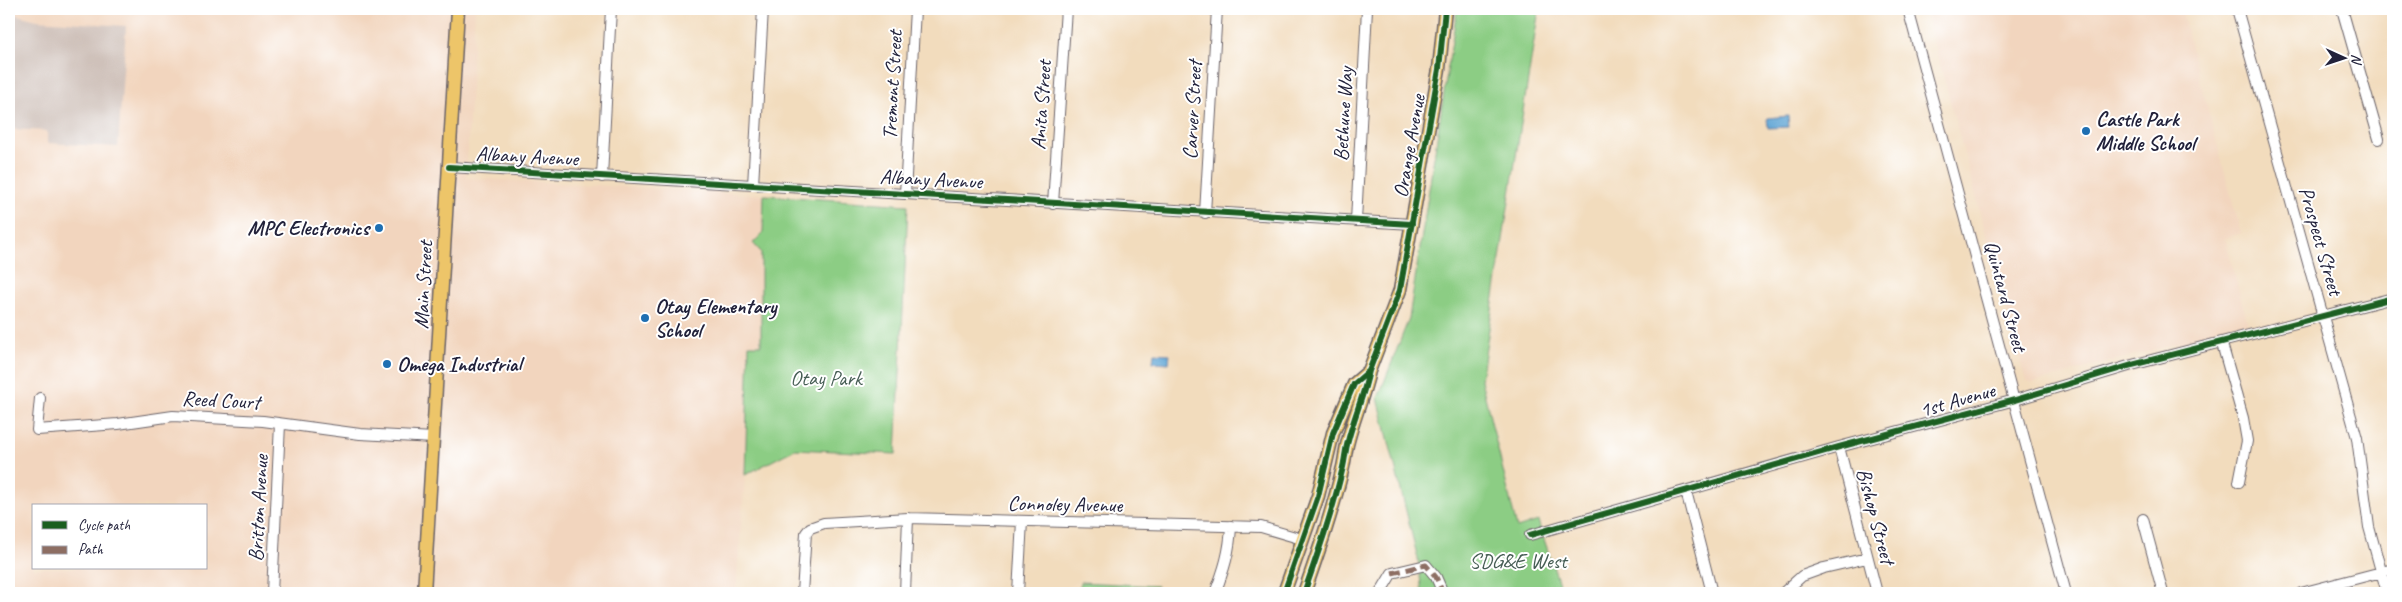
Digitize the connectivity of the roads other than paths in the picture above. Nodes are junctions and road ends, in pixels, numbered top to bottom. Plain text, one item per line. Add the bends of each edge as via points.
1 (458, 9) edge
2 (611, 9) edge
3 (763, 9) edge
4 (915, 9) edge
5 (1066, 9) edge
6 (1216, 9) edge
7 (1367, 9) edge
8 (1445, 9) edge
9 (1908, 9) edge
10 (2237, 9) edge
11 (2342, 9) edge
12 (2379, 139) dead end
13 (449, 167) junction
14 (602, 177) junction
15 (752, 185) junction
16 (905, 194) junction
17 (1053, 204) junction
18 (1205, 213) junction
19 (1356, 220) junction
20 (1412, 224) junction
21 (2393, 298) edge
22 (2323, 316) junction
23 (2222, 344) junction
24 (1369, 371) junction
25 (40, 398) dead end
26 (2015, 400) junction
27 (280, 424) junction
28 (434, 438) junction
29 (1839, 448) junction
30 (2239, 482) dead end
31 (1686, 491) junction
32 (908, 518) junction
33 (2143, 519) dead end
34 (1022, 521) junction
35 (1230, 526) junction
36 (1530, 535) dead end
37 (1302, 539) junction
38 (1321, 546) junction
39 (1867, 558) junction
40 (2393, 569) edge
41 (2381, 572) junction
42 (272, 593) edge
43 (424, 593) edge
44 (802, 593) edge
45 (905, 593) edge
46 (1018, 593) edge
47 (1215, 593) edge
48 (1284, 593) edge
49 (1304, 593) edge
50 (1380, 593) edge
51 (1443, 593) edge
52 (1712, 593) edge
53 (1783, 593) edge
54 (1877, 593) edge
55 (2066, 593) edge
56 (2163, 593) edge
57 (2301, 593) edge
58 (2387, 593) edge

1 - 13 main road, Main Street
2 - 14 street
3 - 15 street
4 - 16 street, Tremont Street
5 - 17 street, Anita Street
6 - 18 street, Carver Street
7 - 19 street, Bethune Way
8 - 20 main road, Orange Avenue via 1439,70
9 - 26 street, Quintard Street
10 - 22 street, Prospect Street
11 - 12 street
13 - 14 street, Albany Avenue
13 - 28 main road, Main Street
14 - 15 street, Albany Avenue
15 - 16 street, Albany Avenue
16 - 17 street, Albany Avenue
17 - 18 street, Albany Avenue via 1131,206
18 - 19 street, Albany Avenue
19 - 20 street, Albany Avenue
20 - 24 main road, Orange Avenue via 1400,290
21 - 22 street, 1st Avenue
22 - 23 street, 1st Avenue
22 - 41 street, Prospect Street via 2357,438 2369,527
23 - 26 street, 1st Avenue via 2132,365
23 - 30 street via 2247,441
24 - 37 main road, Orange Avenue via 1354,384 1333,434 1318,496
24 - 38 main road
25 - 27 street, Reed Court via 37,430 173,416
26 - 29 street, 1st Avenue
26 - 55 street, Quintard Street
27 - 28 street, Reed Court via 360,434
27 - 42 street, Britton Avenue
28 - 43 main road, Main Street
29 - 31 street, 1st Avenue
29 - 39 street, Bishop Street
31 - 36 street, 1st Avenue
31 - 52 street
32 - 34 street, Connoley Avenue
32 - 44 street, Connoley Avenue via 824,523 810,528 805,535
32 - 45 street
33 - 56 street
34 - 35 street, Connoley Avenue
34 - 46 street
35 - 37 street, Connoley Avenue via 1262,527
35 - 47 street via 1230,548
37 - 38 main road
37 - 48 main road, Orange Avenue
38 - 49 main road
39 - 53 street via 1802,576
39 - 54 street, Bishop Street
40 - 41 street
41 - 57 street
41 - 58 street, Prospect Street
50 - 51 street via 1392,574 1426,565 1436,576

